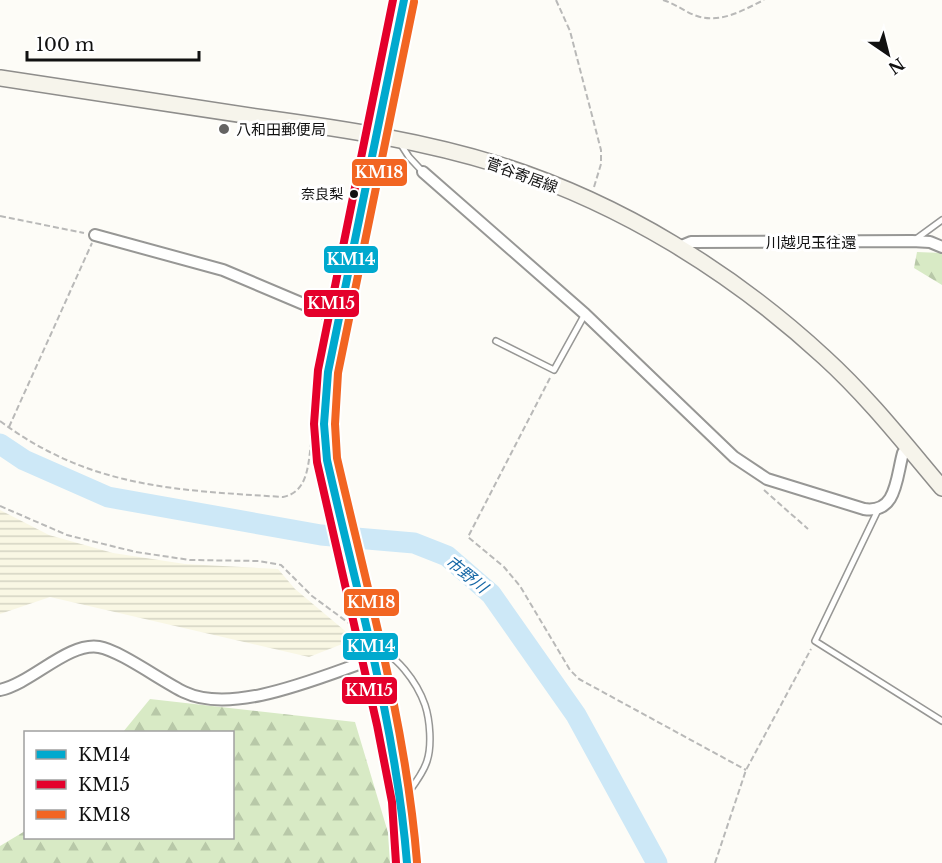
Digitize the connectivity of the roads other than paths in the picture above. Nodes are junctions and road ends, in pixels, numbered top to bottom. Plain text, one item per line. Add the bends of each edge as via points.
1 (404, 0) edge
2 (0, 78) edge
3 (376, 134) junction
4 (399, 139) junction
5 (423, 172) joint
6 (942, 220) edge
7 (96, 235) road end
8 (912, 242) junction
9 (679, 247) junction
10 (942, 248) edge
11 (585, 314) junction
12 (339, 319) junction
13 (496, 341) dead end
14 (908, 447) junction
15 (942, 488) edge
16 (878, 510) junction
17 (371, 648) junction
18 (0, 690) edge
19 (942, 721) edge
20 (402, 801) junction
21 (407, 863) edge

1 - 3 main road
2 - 3 main road, 菅谷寄居線
3 - 4 main road, 菅谷寄居線
3 - 12 main road
4 - 5 lane via 403,150
4 - 9 main road, 菅谷寄居線 via 503,166 590,200
5 - 11 street
6 - 8 lane
7 - 12 street via 224,270
8 - 9 street, 川越児玉往還 via 691,242
8 - 10 street, 川越児玉往還 via 930,242
9 - 14 main road, 菅谷寄居線 via 750,296 822,354
11 - 13 lane via 554,370
11 - 16 street via 750,470 767,479
12 - 17 main road via 329,358 323,434
14 - 15 main road, 菅谷寄居線
14 - 16 street via 890,501
16 - 19 lane via 815,641
17 - 18 street via 252,698 220,700 185,693 109,651 90,647 68,654 22,683
17 - 20 main road
17 - 20 lane via 392,658 425,706 428,760
20 - 21 main road

